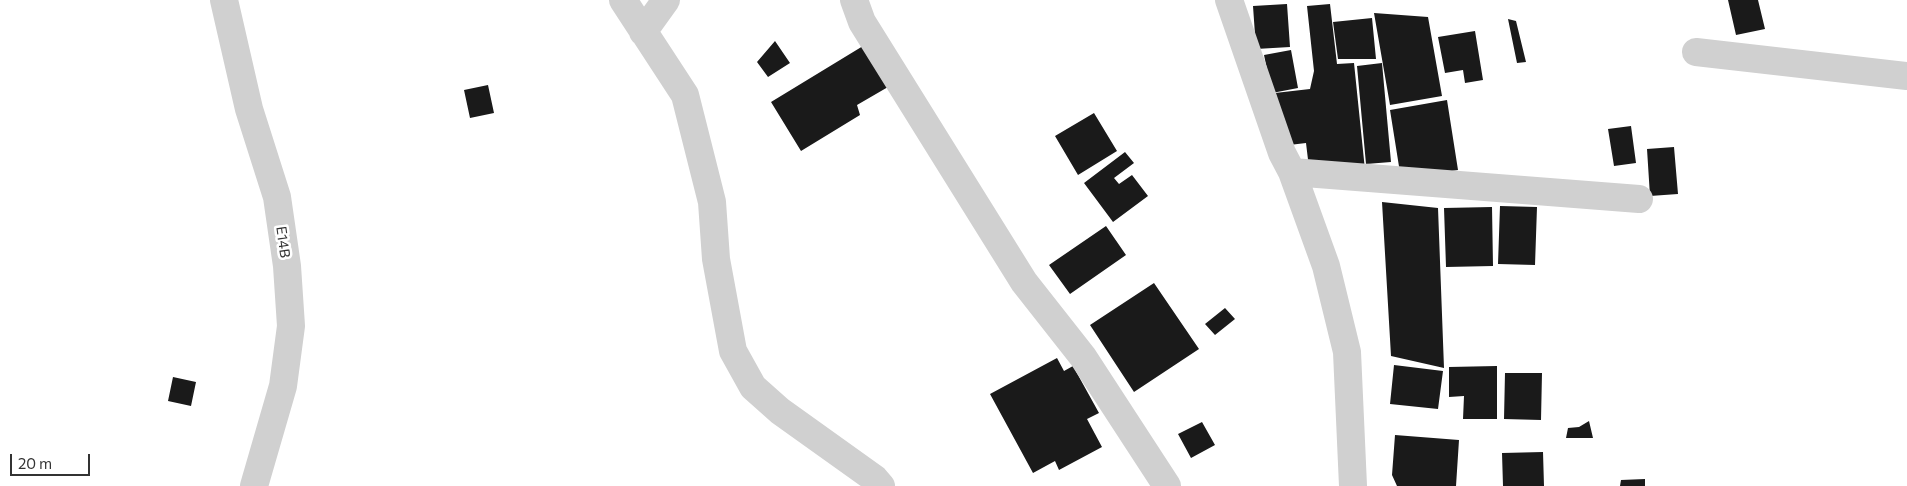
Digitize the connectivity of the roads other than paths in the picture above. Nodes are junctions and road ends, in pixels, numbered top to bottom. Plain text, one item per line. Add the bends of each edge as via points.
1 (224, 0) edge
2 (623, 0) edge
3 (666, 0) edge
4 (854, 0) edge
5 (1229, 0) edge
6 (643, 32) junction
7 (1696, 52) dead end
8 (1907, 76) edge
9 (1292, 172) junction
10 (1639, 199) dead end
11 (254, 486) edge
12 (882, 486) edge
13 (1167, 486) edge
14 (1353, 486) edge

1 - 11 street, E14B via 249,109 277,197 291,326 283,386
2 - 6 street
3 - 6 street
4 - 13 street via 862,22 1024,282 1083,357
5 - 9 street via 1282,153
6 - 12 street via 685,95 712,202 716,259 733,351 752,387
7 - 8 street
9 - 10 street
9 - 14 street via 1326,266 1347,352

